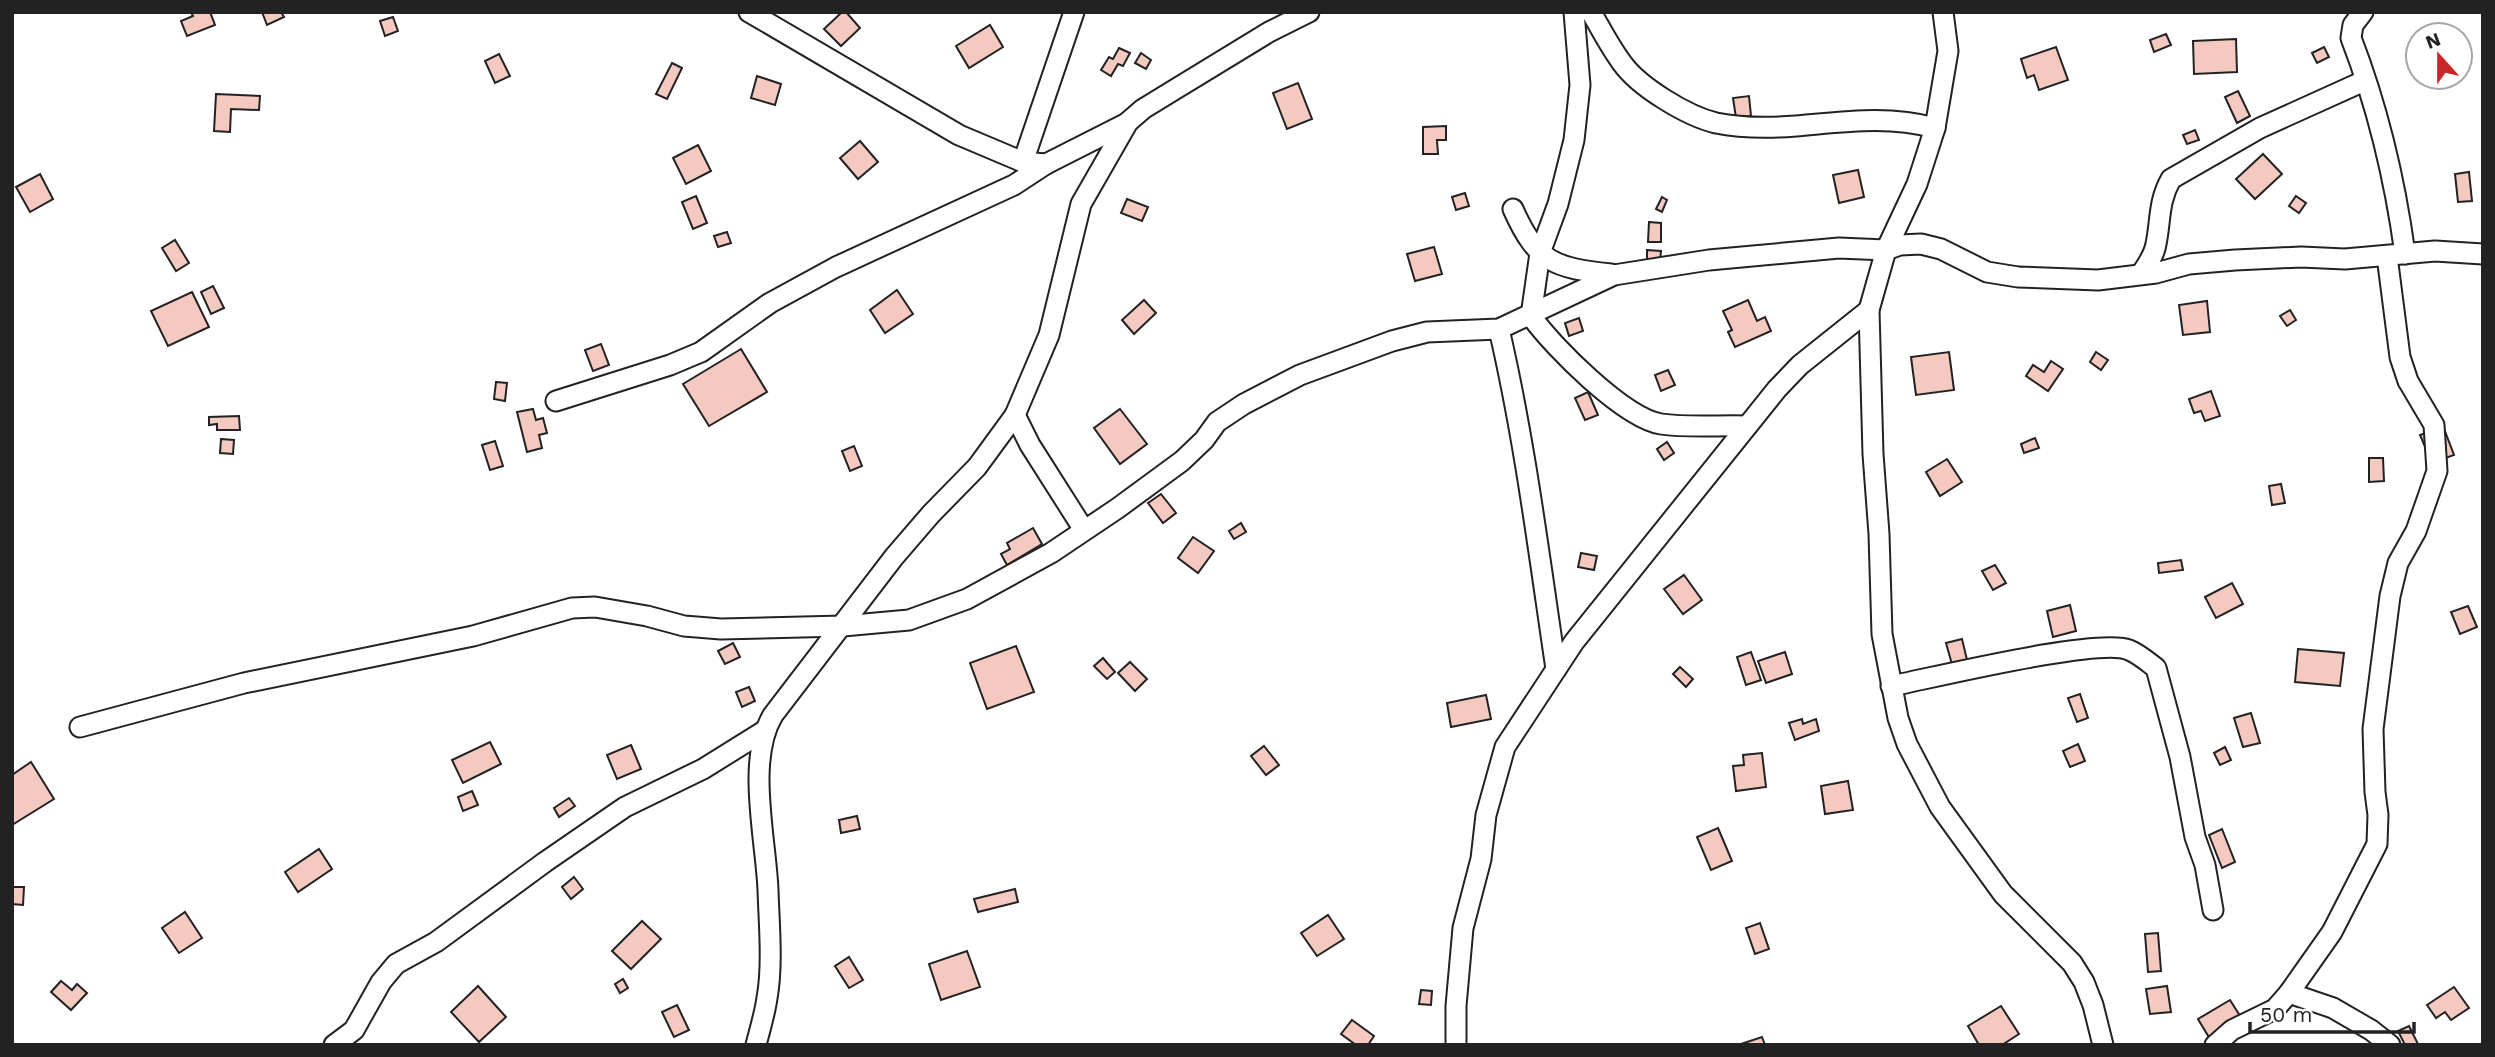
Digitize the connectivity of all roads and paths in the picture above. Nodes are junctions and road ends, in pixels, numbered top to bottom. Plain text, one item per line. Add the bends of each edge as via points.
1 (749, 12) edge
2 (1074, 12) edge
3 (1309, 12) edge
4 (1574, 12) edge
5 (1591, 12) edge
6 (1943, 12) edge
7 (2363, 12) edge
8 (2364, 81) junction
9 (1128, 122) junction
10 (1935, 128) junction
11 (1023, 162) junction
12 (1046, 164) junction
13 (1513, 209) dead end
14 (1886, 250) junction
15 (1540, 253) junction
16 (2483, 254) edge
17 (2396, 255) junction
18 (2141, 274) junction
19 (1614, 275) junction
20 (1869, 310) junction
21 (1531, 316) junction
22 (1499, 329) junction
23 (556, 401) dead end
24 (1015, 415) junction
25 (1747, 426) junction
26 (1084, 530) junction
27 (842, 626) junction
28 (1556, 669) junction
29 (1891, 686) junction
30 (80, 727) dead end
31 (764, 731) junction
32 (2213, 910) dead end
33 (2289, 993) junction
34 (334, 1045) edge
35 (756, 1045) edge
36 (1456, 1045) edge
37 (2103, 1045) edge
38 (2215, 1045) edge
39 (2390, 1045) edge

1 - 11 street via 959,135
2 - 11 street
3 - 9 street via 1269,32
4 - 15 street via 1580,85 1574,140
5 - 10 street via 1622,64 1646,86 1678,107 1714,122 1793,126 1879,120 1913,121
6 - 10 street via 1948,51
7 - 8 street via 2353,25 2351,38
8 - 17 street via 2384,134 2398,201
8 - 18 street via 2260,128 2171,179 2158,215 2156,246
9 - 12 street
9 - 24 street via 1081,204 1049,335
10 - 14 street via 1917,184
11 - 12 street
12 - 23 street via 1014,186 836,267 770,303 701,352
13 - 15 street via 1524,235
14 - 18 street via 1921,244 1987,272 2018,278 2098,280
14 - 19 street via 1796,251
14 - 20 street
15 - 19 street via 1576,271
15 - 21 street
16 - 17 street via 2435,251
17 - 18 street via 2235,260
17 - 33 street via 2400,357 2408,381 2434,425 2437,471 2389,596 2373,729 2376,844 2332,932
19 - 21 street
20 - 25 street via 1800,365
20 - 29 street via 1882,634
21 - 22 street
21 - 25 street via 1596,384 1642,418 1661,424
22 - 26 street via 1427,332 1300,376 1217,422 1182,461
22 - 28 street via 1524,450
24 - 26 street
24 - 27 street via 977,467 894,557
25 - 28 street
26 - 27 street via 967,599 909,620
27 - 30 street via 721,629 595,607 572,608 474,636 244,683
27 - 31 street
28 - 36 street via 1506,747 1494,784 1463,928
29 - 32 street via 2060,653 2129,649 2156,668
29 - 37 street via 1907,744 1940,807 2003,894 2072,963 2093,1005
31 - 34 street via 703,769 625,807 436,942 396,964 354,1030
31 - 35 street via 760,798 769,965 768,996
33 - 38 street via 2274,1009 2232,1030
33 - 39 street via 2333,1008

